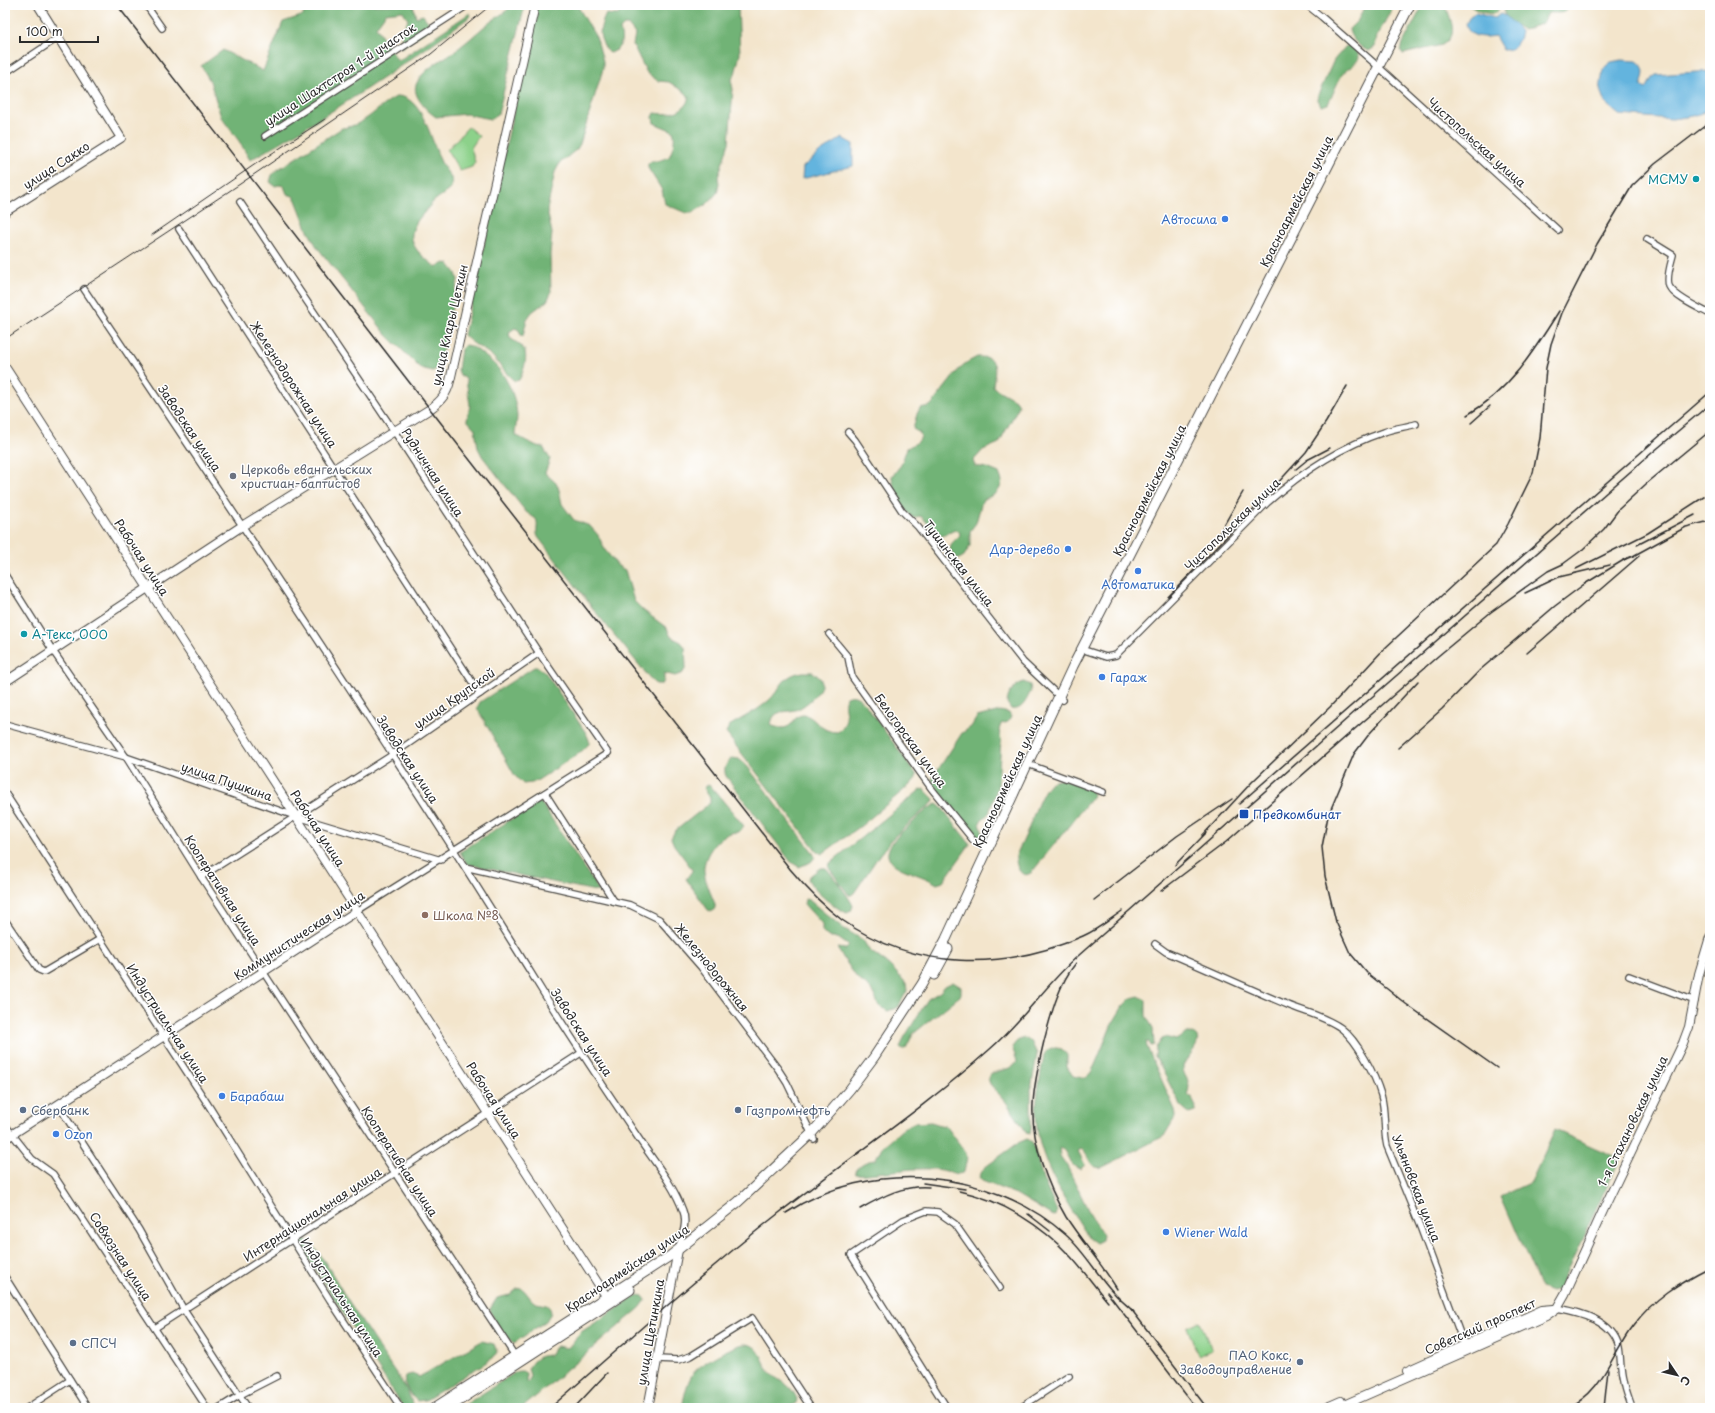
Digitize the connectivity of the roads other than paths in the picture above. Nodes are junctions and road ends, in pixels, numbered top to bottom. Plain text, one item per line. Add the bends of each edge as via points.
1 (38, 5) edge
2 (146, 5) edge
3 (468, 5) edge
4 (535, 5) edge
5 (1307, 5) edge
6 (1410, 5) edge
7 (1415, 5) edge
8 (162, 28) dead end
9 (59, 37) junction
10 (1380, 68) junction
11 (5, 73) edge
12 (265, 136) dead end
13 (240, 202) dead end
14 (5, 212) edge
15 (179, 228) dead end
16 (1558, 230) dead end
17 (1647, 239) dead end
18 (84, 289) dead end
19 (1710, 314) edge
20 (5, 367) edge
21 (1416, 424) dead end
22 (394, 431) junction
23 (848, 432) dead end
24 (335, 468) junction
25 (242, 526) junction
26 (5, 575) edge
27 (148, 588) junction
28 (829, 634) dead end
29 (53, 651) junction
30 (1083, 651) junction
31 (538, 653) junction
32 (5, 682) edge
33 (480, 694) junction
34 (1061, 699) junction
35 (5, 724) edge
36 (608, 754) joint
37 (392, 755) junction
38 (126, 758) junction
39 (1033, 766) junction
40 (1103, 792) dead end
41 (5, 793) edge
42 (545, 793) junction
43 (295, 816) junction
44 (989, 849) junction
45 (455, 851) junction
46 (441, 860) junction
47 (465, 867) junction
48 (201, 877) junction
49 (614, 901) junction
50 (357, 911) junction
51 (5, 920) edge
52 (1710, 937) edge
53 (100, 939) junction
54 (1154, 944) dead end
55 (263, 972) junction
56 (1629, 976) dead end
57 (1695, 1001) junction
58 (164, 1036) junction
59 (581, 1053) junction
60 (58, 1105) junction
61 (488, 1113) junction
62 (5, 1125) edge
63 (813, 1136) junction
64 (8, 1137) edge
65 (395, 1173) junction
66 (293, 1239) junction
67 (678, 1250) junction
68 (675, 1260) junction
69 (5, 1277) edge
70 (1000, 1288) dead end
71 (609, 1300) junction
72 (1557, 1308) junction
73 (184, 1310) junction
74 (155, 1328) junction
75 (1466, 1348) junction
76 (515, 1356) junction
77 (658, 1358) junction
78 (277, 1376) dead end
79 (1069, 1376) dead end
80 (70, 1380) junction
81 (240, 1395) junction
82 (27, 1408) edge
83 (88, 1408) edge
84 (207, 1408) edge
85 (219, 1408) edge
86 (248, 1408) edge
87 (401, 1408) edge
88 (434, 1408) edge
89 (448, 1408) edge
90 (648, 1408) edge
91 (811, 1408) edge
92 (947, 1408) edge
93 (1020, 1408) edge
94 (1325, 1408) edge
95 (1337, 1408) edge
96 (1631, 1408) edge

1 - 9 main road
2 - 8 street
3 - 12 street, улица Шахтстроя 1-й участок
4 - 22 main road, улица Клары Цеткин via 449,387 438,403
5 - 10 street, Чистопольская улица
6 - 10 main road, Красноармейская улица
7 - 10 main road, Красноармейская улица
9 - 11 street
9 - 14 main road, улица Сакко via 121,138
10 - 16 street, Чистопольская улица
10 - 30 main road, Красноармейская улица
13 - 22 street, Рудничная улица
15 - 24 street, Железнодорожная улица
17 - 19 street via 1673,255 1669,285 1675,294
18 - 25 street, Заводская улица
20 - 27 main road, Рабочая улица
21 - 30 street, Чистопольская улица via 1385,431 1358,442 1312,467 1267,502 1116,655 1106,657
22 - 24 main road, улица Клары Цеткин
22 - 31 street, Рудничная улица
23 - 34 street, Тушинская улица via 907,517 918,527 1023,662
24 - 25 main road, улица Клары Цеткин
24 - 33 street, Железнодорожная улица
25 - 27 main road, улица Клары Цеткин
25 - 37 street, Заводская улица
26 - 29 street, Кооперативная улица
27 - 29 main road, улица Клары Цеткин
27 - 43 main road, Рабочая улица
28 - 44 street, Белогорская улица via 848,657 852,677 931,788 973,840
29 - 32 main road, улица Клары Цеткин
29 - 38 street, Кооперативная улица
30 - 34 main road, Красноармейская улица
31 - 33 street, улица Крупской
31 - 36 street, Рудничная улица
33 - 37 street, улица Крупской
34 - 39 main road, Красноармейская улица
34 - 44 main road, Красноармейская улица
35 - 38 street, улица Пушкина
36 - 42 street, Коммунистическая улица
37 - 43 street, улица Крупской
37 - 45 street, Заводская улица
38 - 43 street, улица Пушкина
38 - 48 street, Кооперативная улица
39 - 40 street
39 - 63 main road, Красноармейская улица via 939,968 879,1061 845,1104
41 - 53 street, Индустриальная улица
42 - 45 street, Коммунистическая улица
42 - 49 street
43 - 46 street, улица Пушкина
43 - 48 street, улица Крупской
43 - 50 main road, Рабочая улица
44 - 63 main road, Красноармейская улица via 922,984 859,1077
45 - 46 street, Коммунистическая улица
45 - 47 street, Заводская улица
46 - 50 street, Коммунистическая улица
47 - 49 street, Железнодорожная
47 - 59 street, Заводская улица
48 - 55 street, Кооперативная улица
49 - 63 street, Железнодорожная via 630,905 659,919 701,967 784,1079
50 - 55 main road, Коммунистическая улица
50 - 61 main road, Рабочая улица
51 - 53 street via 39,970 44,972
52 - 57 main road, 1-я Стахановская улица via 1699,974
53 - 58 street, Индустриальная улица
54 - 75 street, Ульяновская улица via 1166,952 1331,1022 1347,1033 1365,1059 1381,1095 1387,1146
55 - 58 main road, Коммунистическая улица
55 - 65 street, Кооперативная улица
56 - 57 street
57 - 72 main road, 1-я Стахановская улица via 1683,1043
58 - 60 main road, Коммунистическая улица
58 - 66 street, Индустриальная улица
59 - 61 street, Интернациональная улица
59 - 67 street, Заводская улица via 669,1184 683,1210 684,1225
60 - 64 main road, Коммунистическая улица
60 - 73 street via 139,1230
61 - 65 street, Интернациональная улица
61 - 71 main road, Рабочая улица
62 - 64 street, Совхозная улица
63 - 67 main road, Красноармейская улица via 738,1202
63 - 68 main road, Красноармейская улица via 792,1162 751,1199
64 - 74 street, Совхозная улица via 53,1174
65 - 66 street, Интернациональная улица
65 - 76 street, Кооперативная улица
66 - 73 street, Интернациональная улица
66 - 87 street, Индустриальная улица
67 - 68 main road, улица Щетинкина
67 - 71 main road, Красноармейская улица
68 - 71 main road, Красноармейская улица
68 - 77 main road, улица Щетинкина
69 - 80 street
70 - 92 street via 955,1224 938,1212 926,1211 903,1220 851,1255
71 - 76 main road, Красноармейская улица
71 - 89 main road, Красноармейская улица
72 - 75 main road, Советский проспект via 1542,1310
72 - 96 street via 1587,1316 1611,1332 1618,1346 1623,1382
73 - 74 street, Интернациональная улица
73 - 81 street
74 - 84 street, Совхозная улица
75 - 94 main road, Советский проспект
75 - 95 main road, Советский проспект
76 - 88 main road, Красноармейская улица
77 - 90 main road, улица Щетинкина
77 - 91 street via 678,1360 691,1356 752,1318
78 - 81 street
79 - 93 street
80 - 82 street
80 - 83 street
81 - 85 street
81 - 86 street

